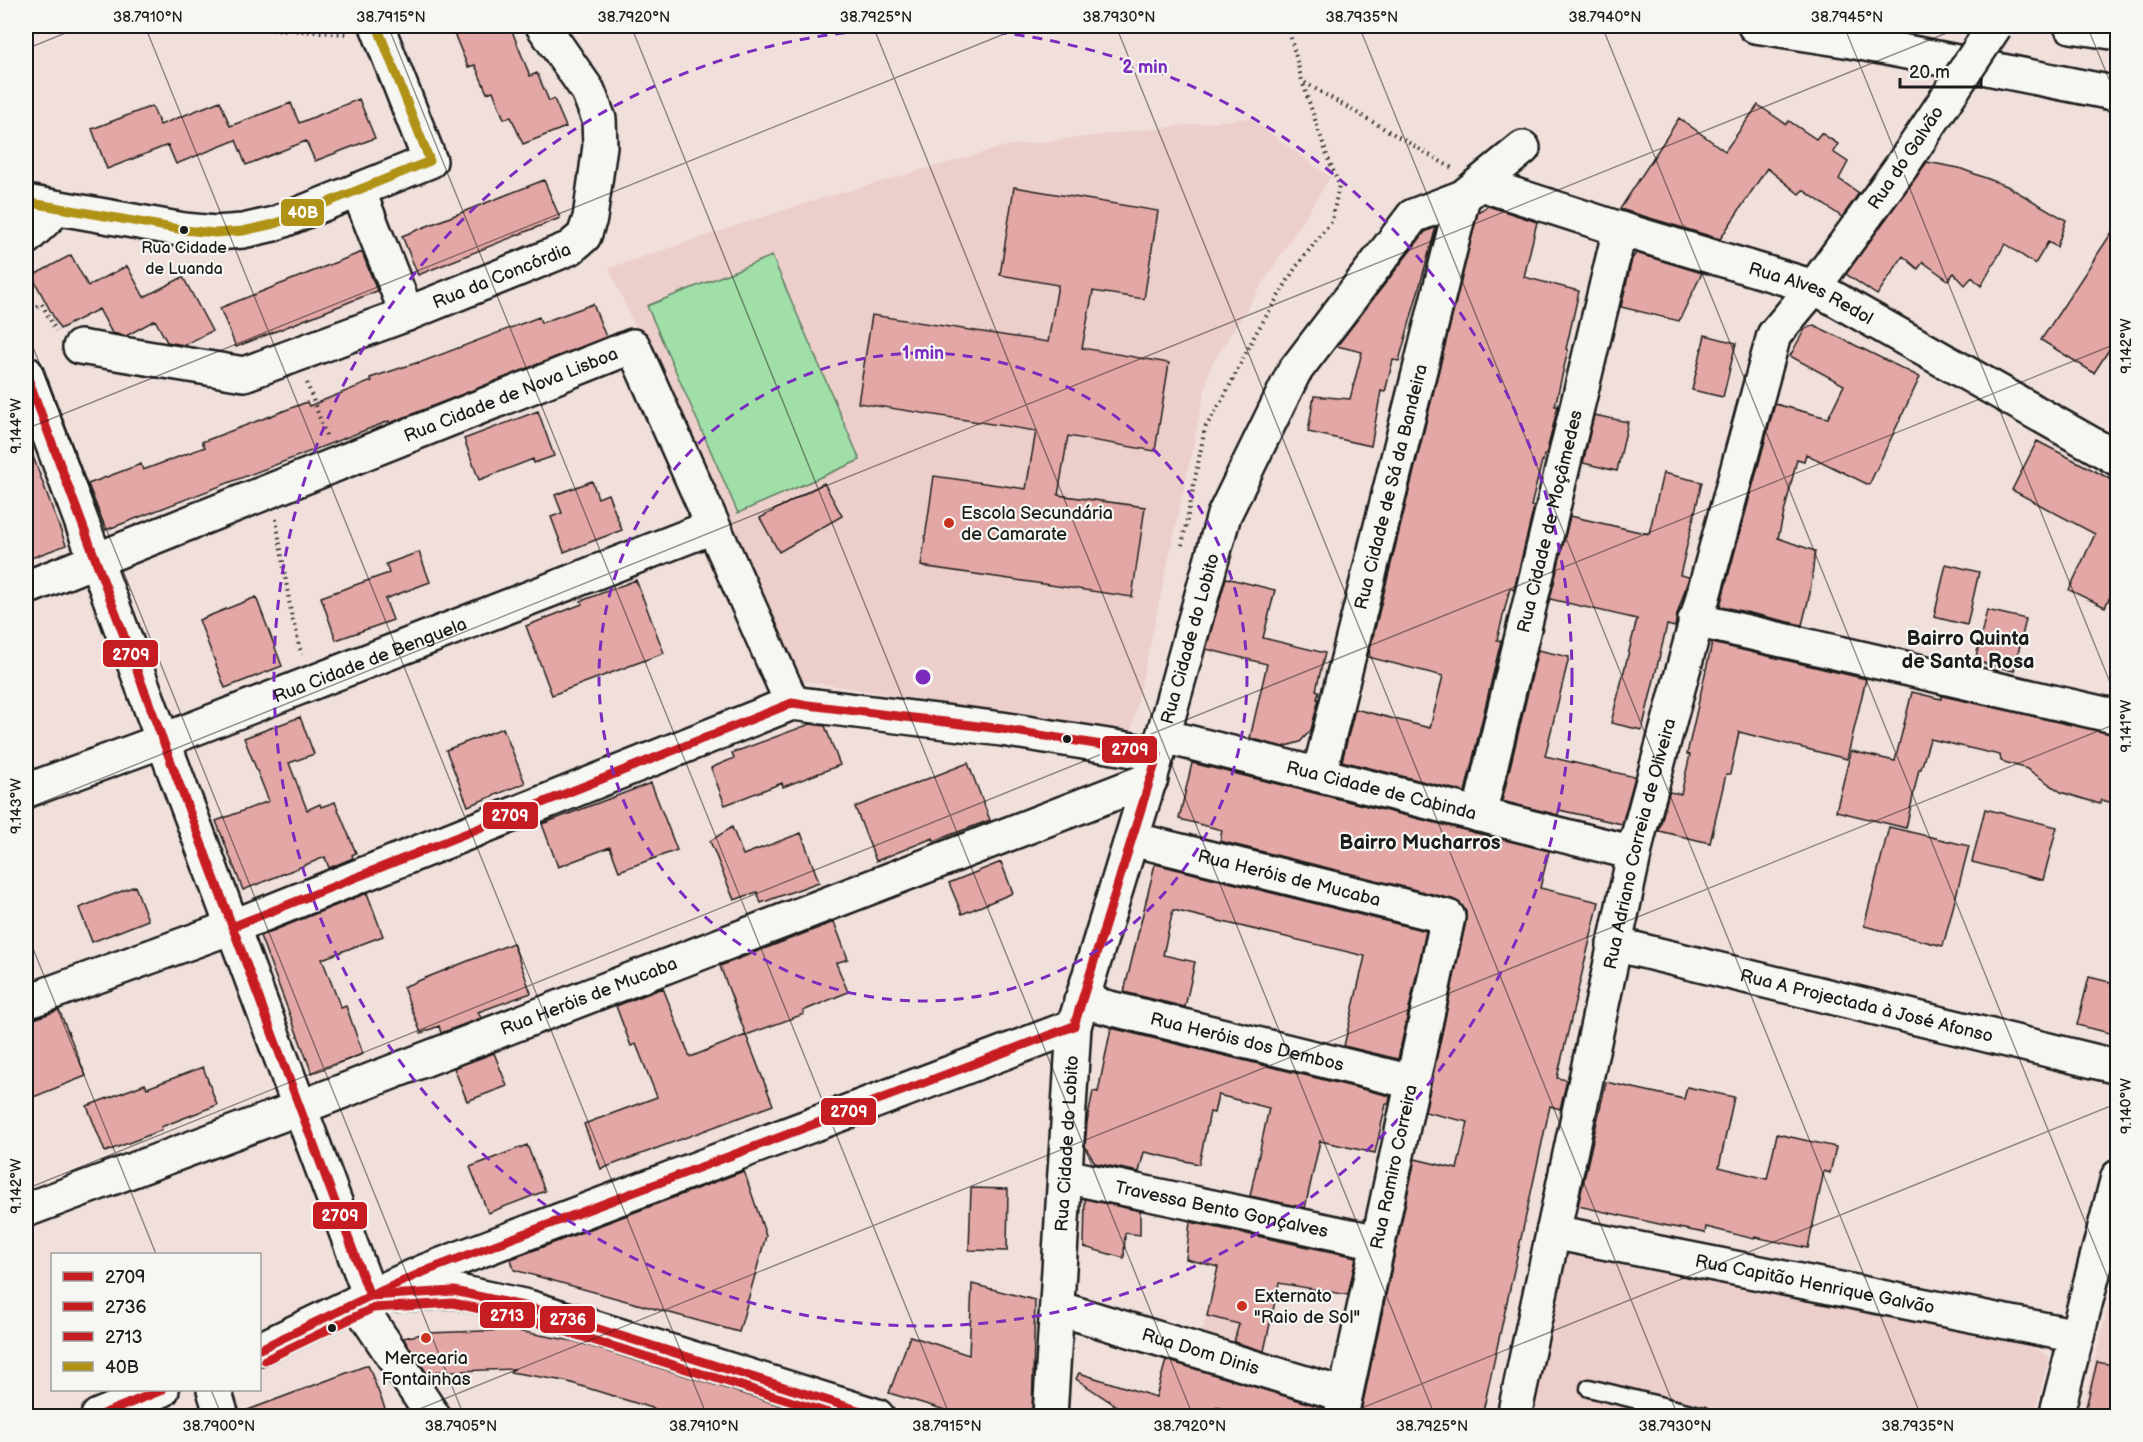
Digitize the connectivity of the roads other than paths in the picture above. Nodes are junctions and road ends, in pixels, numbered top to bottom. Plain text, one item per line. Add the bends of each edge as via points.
1 (543, 26) edge
2 (1755, 26) edge
3 (1995, 26) edge
4 (2071, 26) edge
5 (379, 31) edge
6 (2118, 33) edge
7 (2118, 94) edge
8 (1522, 148) dead end
9 (358, 190) junction
10 (1472, 191) junction
11 (26, 202) edge
12 (58, 208) junction
13 (1620, 229) junction
14 (26, 238) edge
15 (1814, 287) junction
16 (407, 314) junction
17 (80, 347) dead end
18 (27, 379) edge
19 (2118, 459) edge
20 (712, 527) junction
21 (95, 562) junction
22 (26, 588) edge
23 (1695, 620) junction
24 (792, 703) junction
25 (2118, 717) edge
26 (162, 741) junction
27 (1157, 757) junction
28 (1319, 775) junction
29 (26, 791) edge
30 (1479, 814) junction
31 (1132, 839) junction
32 (1634, 853) junction
33 (1448, 917) joint
34 (232, 927) junction
35 (1614, 944) junction
36 (26, 1002) edge
37 (1078, 1013) junction
38 (2118, 1067) edge
39 (1412, 1082) junction
40 (299, 1108) junction
41 (1065, 1176) junction
42 (2118, 1177) edge
43 (26, 1210) edge
44 (1553, 1232) junction
45 (1378, 1242) junction
46 (364, 1299) junction
47 (1057, 1308) junction
48 (2077, 1336) junction
49 (261, 1349) edge
50 (1589, 1388) dead end
51 (157, 1391) edge
52 (215, 1391) edge
53 (1343, 1406) edge
54 (98, 1416) edge
55 (222, 1416) edge
56 (433, 1416) edge
57 (877, 1416) edge
58 (1050, 1416) edge
59 (1514, 1416) edge
60 (1703, 1416) edge
61 (2056, 1416) edge

1 - 16 main road, Rua da Concórdia via 588,91 599,119 598,156 584,236 570,248
2 - 7 main road
3 - 15 main road, Rua do Galvão, bridge via 1901,167
4 - 6 main road
5 - 9 main road via 430,161
8 - 10 main road, Rua Cidade do Lobito
9 - 12 main road via 274,224 215,233
9 - 16 main road
10 - 13 main road, Rua Alves Redol
10 - 27 main road, Rua Cidade do Lobito via 1413,216 1294,372 1224,514
10 - 28 main road, Rua Cidade de Sá da Bandeira
11 - 12 main road
12 - 14 main road
13 - 15 main road, Rua Alves Redol
13 - 30 main road, Rua Cidade de Moçâmedes
15 - 19 main road, Rua Alves Redol
15 - 23 main road, Rua Adriano Correia de Oliveira via 1774,335
16 - 17 main road, Rua da Concórdia via 244,374
18 - 21 main road
20 - 21 main road, Rua Cidade de Nova Lisboa via 633,346
20 - 24 main road, Rua Cidade de Nova Lisboa
20 - 26 main road, Rua Cidade de Benguela
21 - 22 main road, Rua Cidade de Nova Lisboa
21 - 26 main road
23 - 25 main road
23 - 32 main road, Rua Adriano Correia de Oliveira
24 - 27 main road, Rua Cidade de Cabinda via 1002,729
24 - 34 main road
26 - 29 main road, Rua Cidade de Benguela
26 - 34 main road
27 - 28 main road, Rua Cidade de Cabinda
27 - 31 main road, Rua Cidade do Lobito
27 - 40 main road, Rua Heróis de Mucaba
28 - 30 main road, Rua Cidade de Cabinda
30 - 32 main road, Rua Cidade de Cabinda
31 - 33 main road, Rua Heróis de Mucaba
31 - 37 main road, Rua Cidade do Lobito
32 - 35 main road, Rua Adriano Correia de Oliveira
33 - 39 main road, Rua Ramiro Correira
34 - 36 main road
34 - 40 main road
35 - 38 main road, Rua A Projectada à José Afonso
35 - 44 main road, Rua Adriano Correia de Oliveira
37 - 39 main road, Rua Heróis dos Dembos
37 - 41 main road, Rua Cidade do Lobito
37 - 46 main road via 423,1272
39 - 45 main road, Rua Ramiro Correira
40 - 43 main road, Rua Heróis de Mucaba
40 - 46 main road
41 - 45 main road, Travessa Bento Gonçalves
41 - 47 main road, Rua Cidade do Lobito
42 - 48 main road
44 - 48 main road, Rua Capitão Henrique Galvão
44 - 59 main road, Rua Adriano Correia de Oliveira
45 - 53 main road, Rua Ramiro Correira
46 - 49 main road
46 - 56 main road
46 - 57 main road via 454,1291 528,1307
47 - 53 main road, Rua Dom Dinis
47 - 58 main road, Rua Cidade do Lobito
48 - 61 main road
50 - 60 lane
51 - 54 main road
52 - 55 main road

